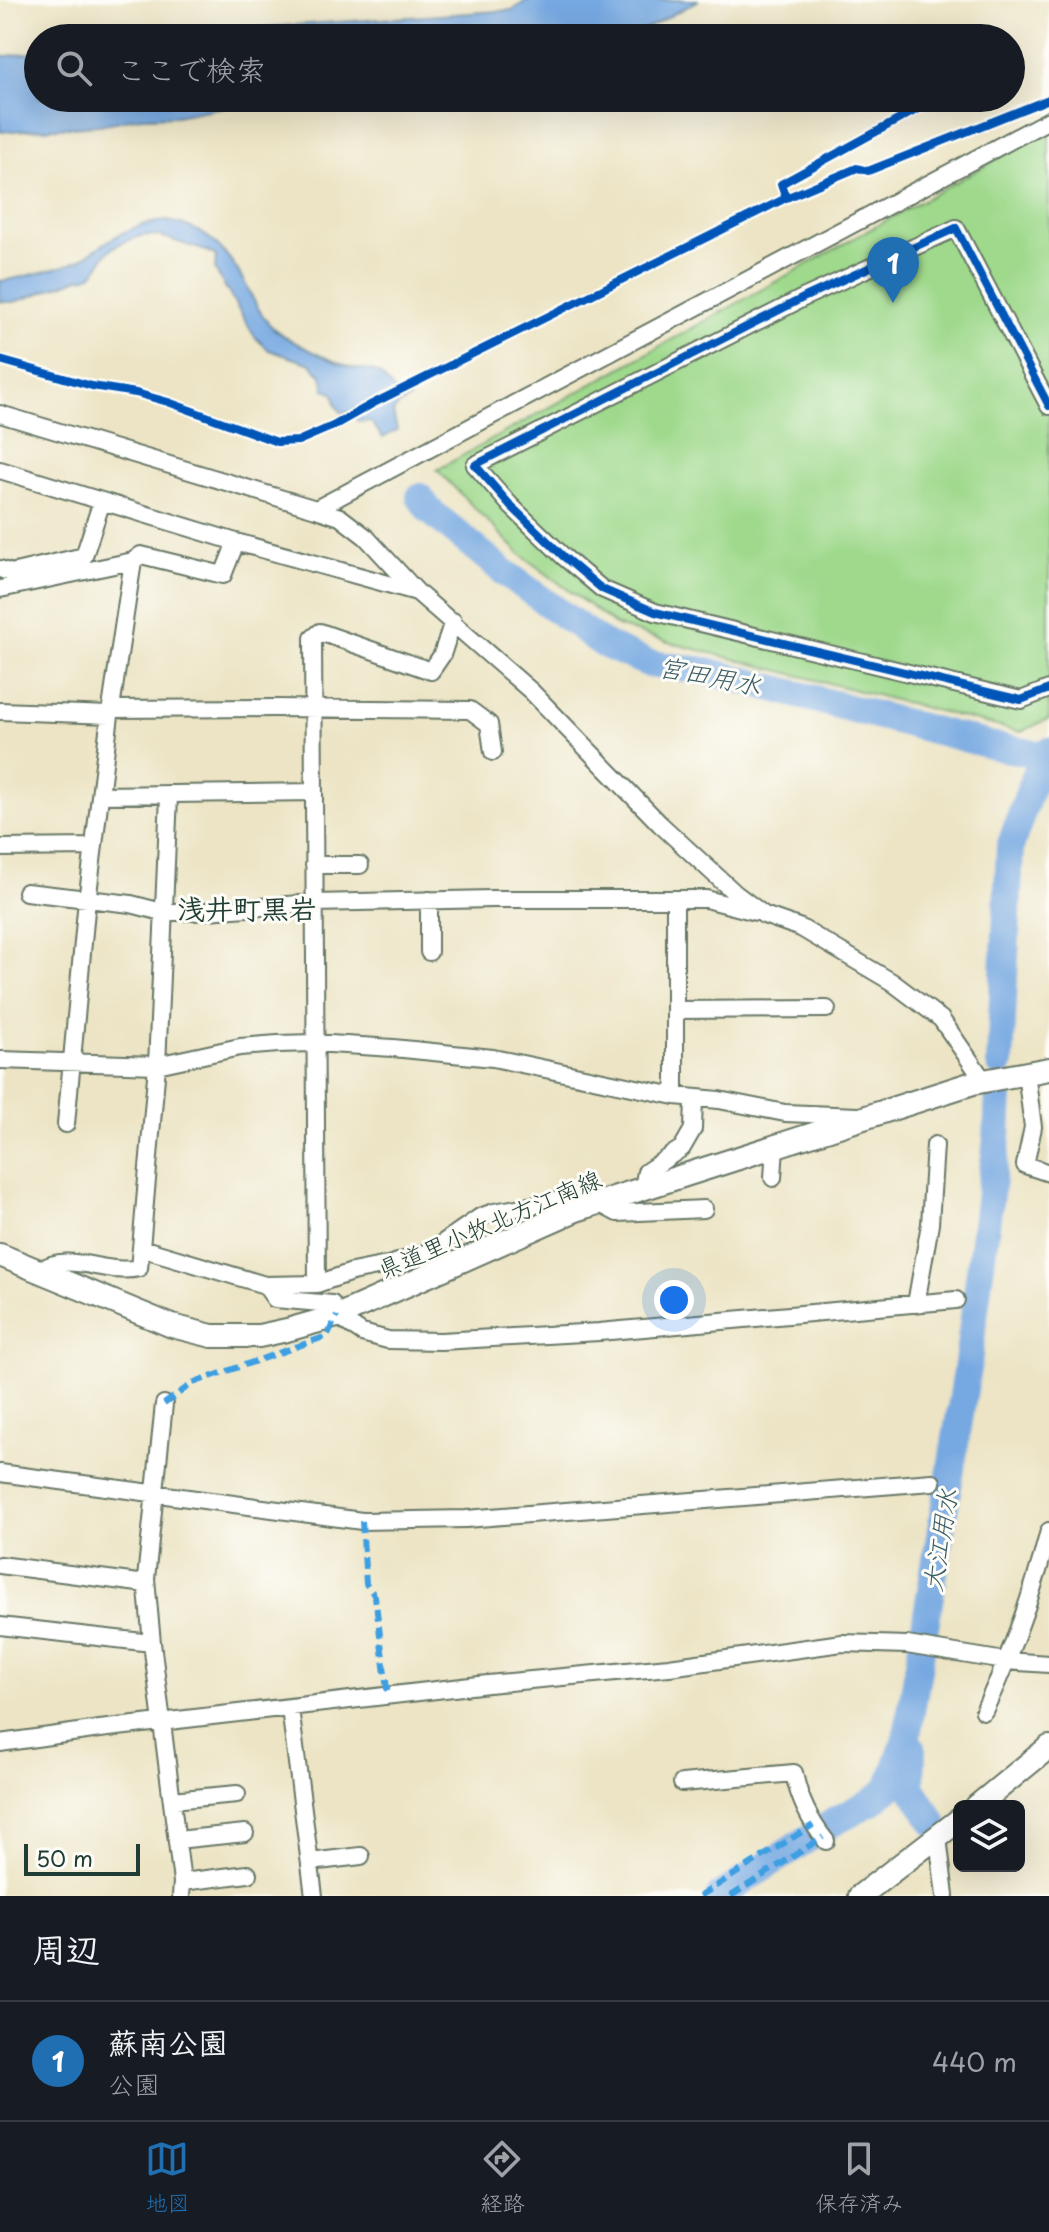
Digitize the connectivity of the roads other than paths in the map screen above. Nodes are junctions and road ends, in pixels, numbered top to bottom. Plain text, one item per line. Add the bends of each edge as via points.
1 (1049, 120) edge
2 (1049, 406) edge
3 (0, 414) edge
4 (0, 470) edge
5 (102, 501) junction
6 (316, 509) junction
7 (236, 542) junction
8 (133, 561) junction
9 (0, 569) edge
10 (0, 589) edge
11 (418, 593) junction
12 (453, 621) junction
13 (1049, 689) edge
14 (314, 709) junction
15 (0, 711) edge
16 (111, 712) junction
17 (493, 752) dead end
18 (314, 792) junction
19 (100, 795) junction
20 (169, 796) junction
21 (94, 847) junction
22 (0, 848) edge
23 (314, 865) junction
24 (360, 865) dead end
25 (26, 892) dead end
26 (675, 899) junction
27 (87, 900) junction
28 (429, 900) junction
29 (314, 903) junction
30 (162, 912) junction
31 (764, 915) junction
32 (429, 952) dead end
33 (827, 1009) dead end
34 (676, 1010) junction
35 (314, 1043) junction
36 (0, 1060) edge
37 (73, 1061) junction
38 (157, 1065) junction
39 (1049, 1069) edge
40 (1026, 1073) junction
41 (984, 1081) junction
42 (675, 1096) junction
43 (694, 1098) junction
44 (867, 1117) junction
45 (66, 1124) dead end
46 (935, 1145) dead end
47 (775, 1146) junction
48 (1049, 1173) edge
49 (773, 1178) dead end
50 (643, 1188) junction
51 (587, 1206) junction
52 (704, 1209) dead end
53 (141, 1248) junction
54 (0, 1255) edge
55 (39, 1271) junction
56 (317, 1284) junction
57 (265, 1285) junction
58 (956, 1300) dead end
59 (916, 1304) junction
60 (337, 1316) junction
61 (164, 1404) dead end
62 (0, 1473) edge
63 (932, 1482) dead end
64 (156, 1494) junction
65 (1049, 1531) edge
66 (0, 1565) edge
67 (146, 1584) junction
68 (0, 1626) edge
69 (152, 1643) junction
70 (1005, 1661) junction
71 (1049, 1664) edge
72 (290, 1708) junction
73 (984, 1711) dead end
74 (162, 1723) junction
75 (0, 1743) edge
76 (1049, 1747) edge
77 (682, 1783) dead end
78 (237, 1794) dead end
79 (172, 1800) junction
80 (984, 1800) edge
81 (953, 1825) edge
82 (245, 1833) dead end
83 (821, 1834) dead end
84 (938, 1837) junction
85 (177, 1840) junction
86 (361, 1856) dead end
87 (310, 1862) junction
88 (248, 1874) dead end
89 (182, 1889) edge
90 (314, 1896) edge
91 (860, 1896) edge
92 (945, 1896) edge

1 - 6 street
2 - 13 street via 956,228 805,297 475,465 511,506 602,589 655,612 1021,700
3 - 6 street
4 - 5 street
5 - 7 street
5 - 9 street via 84,556 11,573
6 - 11 street via 340,517 366,537
7 - 8 street via 223,575 141,555
7 - 11 street
8 - 10 street
8 - 16 street
11 - 12 street
12 - 14 street via 431,671 320,632 313,638
12 - 31 street via 531,691 660,824
14 - 16 street
14 - 17 street via 470,710 489,724
14 - 18 street
15 - 16 street
16 - 19 street
18 - 20 street
18 - 23 street
19 - 20 street
19 - 21 street
20 - 30 street
21 - 22 street
21 - 27 street
23 - 24 street
23 - 29 street
25 - 27 street
26 - 28 street
26 - 31 street via 706,899
26 - 34 street
27 - 30 street
27 - 37 street
28 - 29 street
28 - 32 street
29 - 30 street
29 - 35 street
30 - 38 street
31 - 41 street via 801,928 892,982 941,1019
33 - 34 street
34 - 42 street
35 - 38 street via 240,1047
35 - 42 street via 493,1058
35 - 56 street
36 - 37 street
37 - 38 street
37 - 45 street
38 - 53 street
39 - 40 main road, 県道里小牧北方江南線
40 - 41 main road, 県道里小牧北方江南線
40 - 48 street via 1033,1127 1025,1165
41 - 44 main road, 県道里小牧北方江南線
42 - 43 street
43 - 44 street via 785,1113
43 - 50 street via 693,1129 682,1148 646,1172
44 - 47 main road, 県道里小牧北方江南線
46 - 59 street via 930,1224
47 - 49 street
47 - 50 main road, 県道里小牧北方江南線
50 - 51 main road, 県道里小牧北方江南線
51 - 52 street via 617,1213
51 - 56 street via 573,1198 494,1212 431,1251
51 - 60 main road, 県道里小牧北方江南線
53 - 55 street via 139,1268 70,1262
53 - 57 street
54 - 55 main road, 県道里小牧北方江南線
55 - 60 main road, 県道里小牧北方江南線 via 172,1326 212,1336 259,1336
56 - 57 street
57 - 60 street via 275,1299 332,1304
58 - 59 street
59 - 60 street via 441,1341 388,1340 362,1333
61 - 64 street
62 - 64 street
63 - 64 street via 466,1519 349,1519
64 - 67 street
65 - 70 street via 1036,1584
66 - 67 street
67 - 69 street
68 - 69 street
69 - 74 street
70 - 71 street
70 - 72 street via 909,1646 842,1643
70 - 73 street
72 - 74 street
72 - 87 street
74 - 75 street
74 - 79 street
76 - 80 main road
77 - 83 street via 794,1773 798,1794
78 - 79 street
79 - 85 street
81 - 84 main road
82 - 85 street
84 - 91 main road
84 - 92 street
85 - 89 street
86 - 87 street
87 - 90 street
88 - 89 street

